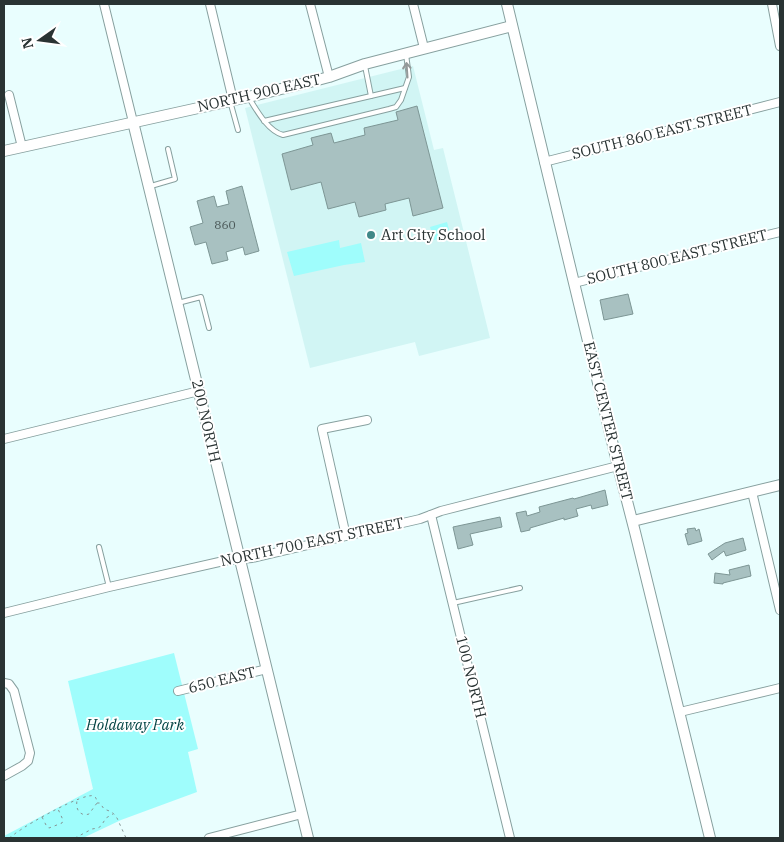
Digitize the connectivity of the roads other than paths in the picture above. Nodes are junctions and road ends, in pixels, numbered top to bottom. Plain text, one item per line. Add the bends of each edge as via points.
1 (104, 4) edge
2 (210, 4) edge
3 (310, 4) edge
4 (413, 4) edge
5 (507, 4) edge
6 (772, 4) edge
7 (512, 26) junction
8 (780, 46) edge
9 (424, 48) junction
10 (406, 53) junction
11 (364, 64) junction
12 (329, 77) junction
13 (405, 88) junction
14 (9, 95) dead end
15 (248, 96) junction
16 (371, 96) junction
17 (231, 100) junction
18 (780, 102) edge
19 (264, 120) junction
20 (132, 122) junction
21 (238, 130) dead end
22 (22, 147) junction
23 (168, 149) dead end
24 (4, 151) edge
25 (544, 162) junction
26 (149, 186) junction
27 (780, 232) edge
28 (574, 283) junction
29 (178, 303) junction
30 (209, 328) dead end
31 (199, 391) junction
32 (367, 420) dead end
33 (4, 439) edge
34 (618, 466) junction
35 (780, 485) edge
36 (752, 492) junction
37 (430, 515) junction
38 (633, 522) junction
39 (346, 536) junction
40 (99, 547) dead end
41 (240, 560) junction
42 (109, 587) junction
43 (520, 588) dead end
44 (453, 603) junction
45 (780, 610) edge
46 (4, 613) edge
47 (267, 669) junction
48 (4, 683) edge
49 (780, 688) edge
50 (178, 691) dead end
51 (680, 712) junction
52 (4, 776) edge
53 (302, 814) junction
54 (209, 838) edge
55 (308, 838) edge
56 (510, 838) edge
57 (710, 838) edge

1 - 20 street, 200 NORTH
2 - 17 street
3 - 12 street
4 - 9 street
5 - 7 street, EAST CENTER STREET
6 - 8 street
7 - 9 street, NORTH 900 EAST
7 - 25 street, EAST CENTER STREET
9 - 10 street, NORTH 900 EAST
10 - 11 street, NORTH 900 EAST
13 -> 10 lane via 408,77
11 - 12 street, NORTH 900 EAST
11 - 16 lane
12 - 15 street, NORTH 900 EAST
13 - 16 lane
13 - 19 lane via 396,107 287,135 274,131
14 - 22 street
15 - 17 street, NORTH 900 EAST
15 - 19 lane
16 - 19 lane
17 - 20 street, NORTH 900 EAST
17 - 21 lane
18 - 25 street, SOUTH 860 EAST STREET
20 - 22 street, NORTH 900 EAST
20 - 26 street, 200 NORTH
22 - 24 street, NORTH 900 EAST
23 - 26 lane via 175,179
25 - 28 street, EAST CENTER STREET
26 - 29 street, 200 NORTH
27 - 28 street, SOUTH 800 EAST STREET
28 - 34 street, EAST CENTER STREET
29 - 30 lane via 201,297
29 - 31 street, 200 NORTH
31 - 33 street
31 - 41 street, 200 NORTH
32 - 39 street via 322,429
34 - 37 street, NORTH 700 EAST STREET
34 - 38 street, EAST CENTER STREET
35 - 36 street
36 - 38 street
36 - 45 street
37 - 39 street, NORTH 700 EAST STREET
37 - 44 street, 100 NORTH
38 - 51 street, EAST CENTER STREET
39 - 41 street, NORTH 700 EAST STREET
40 - 42 lane
41 - 42 street, NORTH 700 EAST STREET
41 - 47 street, 200 NORTH
42 - 46 street, NORTH 700 EAST STREET
43 - 44 lane
44 - 56 street, 100 NORTH
47 - 50 street, 650 EAST
47 - 53 street, 200 NORTH
48 - 52 street via 14,691 30,753 28,761
49 - 51 street
51 - 57 street, EAST CENTER STREET
53 - 54 street
53 - 55 street, 200 NORTH

